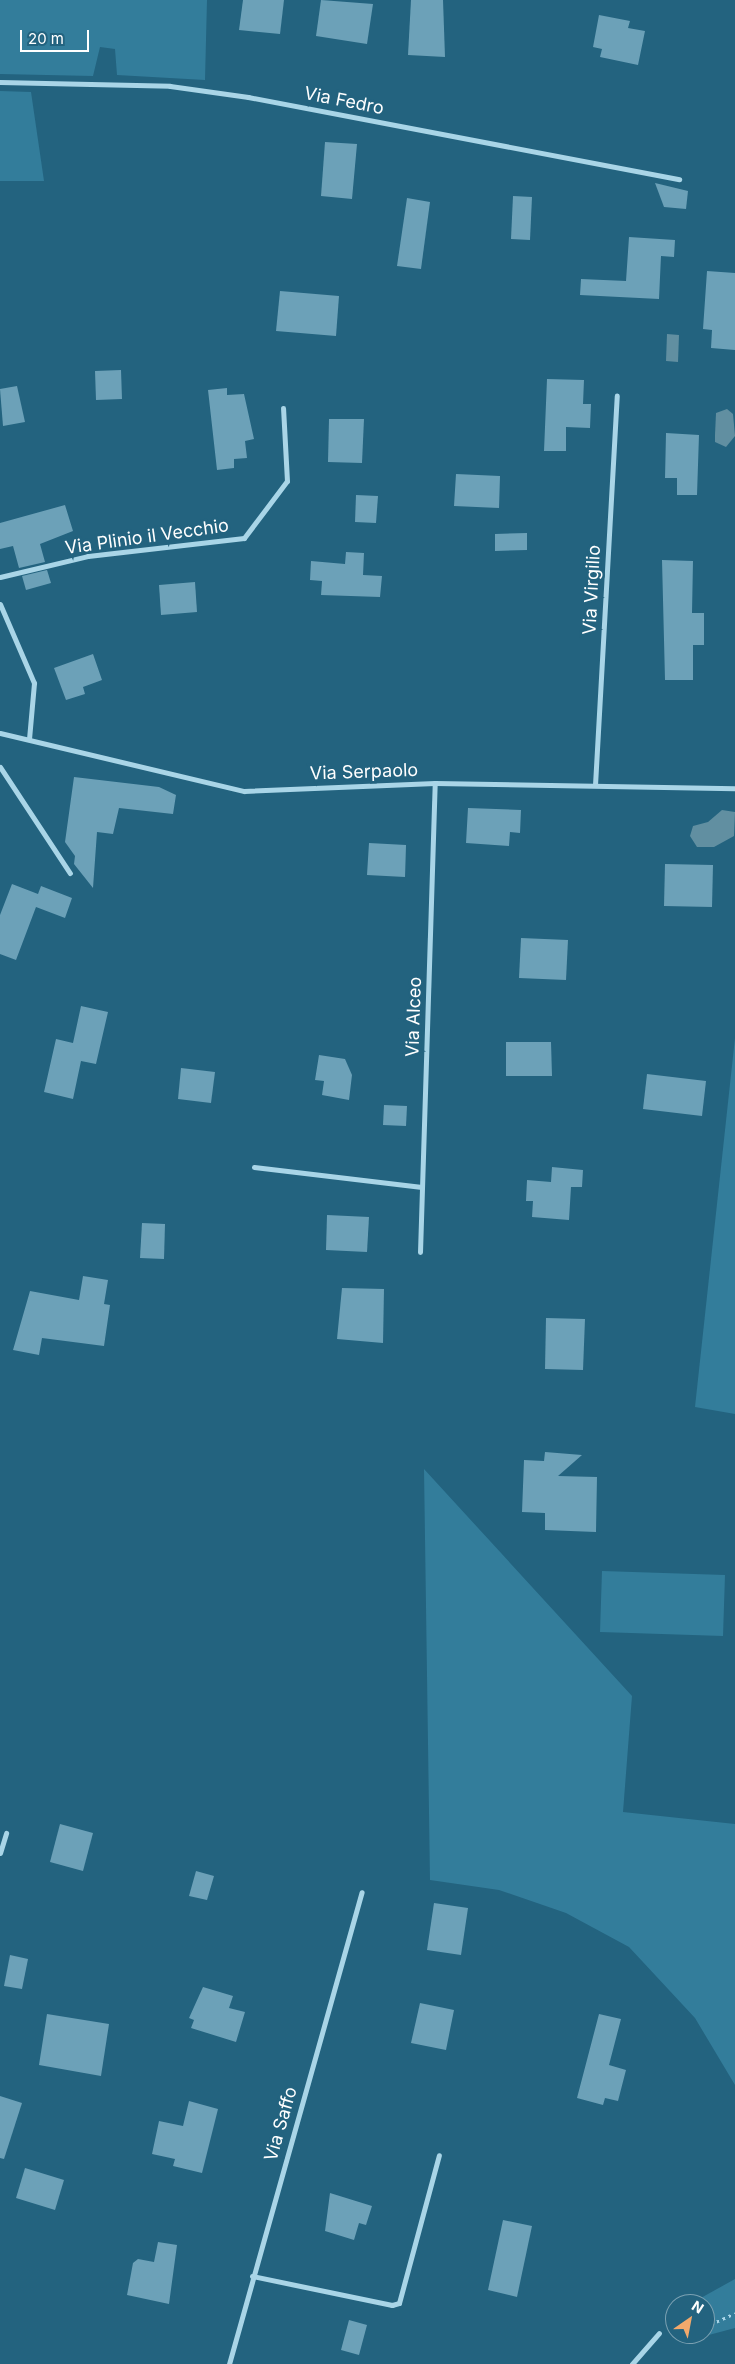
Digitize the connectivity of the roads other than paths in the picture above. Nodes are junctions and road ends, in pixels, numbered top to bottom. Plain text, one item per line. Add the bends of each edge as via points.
1 (0, 82) edge
2 (679, 179) dead end
3 (617, 396) dead end
4 (283, 408) dead end
5 (0, 577) edge
6 (0, 604) edge
7 (0, 734) edge
8 (29, 739) junction
9 (0, 767) edge
10 (434, 782) junction
11 (595, 785) junction
12 (735, 788) edge
13 (70, 873) dead end
14 (254, 1167) dead end
15 (422, 1187) junction
16 (420, 1252) dead end
17 (6, 1833) dead end
18 (0, 1853) edge
19 (362, 1892) dead end
20 (439, 2155) dead end
21 (252, 2276) junction
22 (659, 2333) dead end
23 (229, 2364) edge
24 (632, 2364) edge

1 - 2 street, Via Fedro via 170,86 248,97
3 - 11 street, Via Virgilio
4 - 5 street, Via Plinio il Vecchio via 287,481 244,538 88,556
6 - 8 street via 34,682
7 - 8 street, Via Serpaolo
8 - 10 street, Via Serpaolo via 187,781 244,790
9 - 13 street
10 - 11 street, Via Serpaolo
10 - 15 street, Via Alceo
11 - 12 street, Via Serpaolo
14 - 15 street
15 - 16 street, Via Alceo
17 - 18 street
19 - 21 street, Via Saffo
20 - 21 street via 399,2303 392,2305
21 - 23 street, Via Saffo
22 - 24 street

